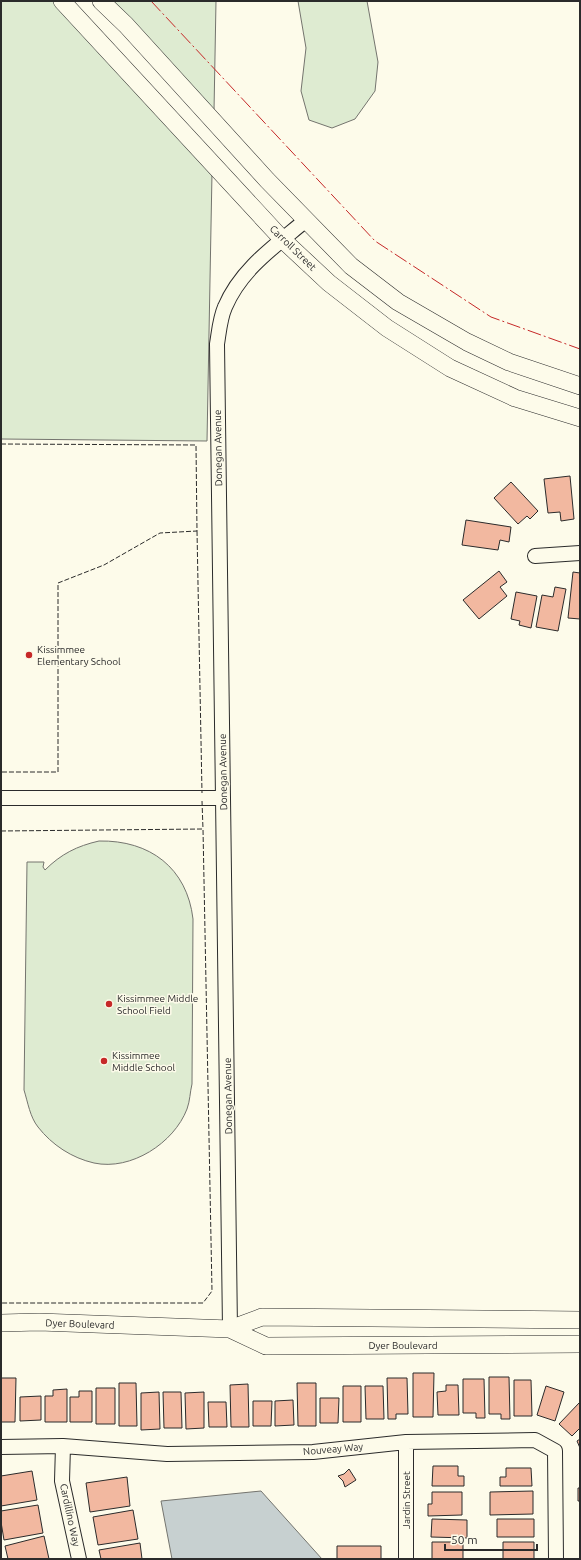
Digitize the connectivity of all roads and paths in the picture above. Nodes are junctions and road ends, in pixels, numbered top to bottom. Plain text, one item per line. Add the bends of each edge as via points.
1 (62, 1) edge
2 (101, 1) edge
3 (306, 220) junction
4 (283, 240) junction
5 (580, 386) edge
6 (580, 418) edge
7 (580, 553) edge
8 (535, 556) dead end
9 (1, 798) edge
10 (223, 798) junction
11 (580, 1320) edge
12 (1, 1323) edge
13 (230, 1328) junction
14 (580, 1344) edge
15 (406, 1442) junction
16 (63, 1446) junction
17 (1, 1447) edge
18 (79, 1559) edge
19 (406, 1559) edge
20 (556, 1559) edge

1 - 4 main road, Carroll Street
2 - 3 main road
3 - 4 street, Donegan Avenue
3 - 5 main road via 351,266 398,302 467,342 508,362
4 - 6 main road, Carroll Street via 329,283 387,328 450,368 516,398
4 - 10 street, Donegan Avenue via 241,278 225,308 217,344
7 - 8 street
9 - 10 street
10 - 13 street, Donegan Avenue
11 - 13 main road, Dyer Boulevard via 262,1317
12 - 13 main road, Dyer Boulevard
13 - 14 main road, Dyer Boulevard via 266,1346
15 - 16 street, Nouveay Way via 313,1452 174,1454
15 - 19 street, Jardin Street
15 - 20 street, Nouveay Way via 535,1440 555,1451
16 - 17 street, Nouveay Way
16 - 18 street, Cardillino Way via 62,1481

